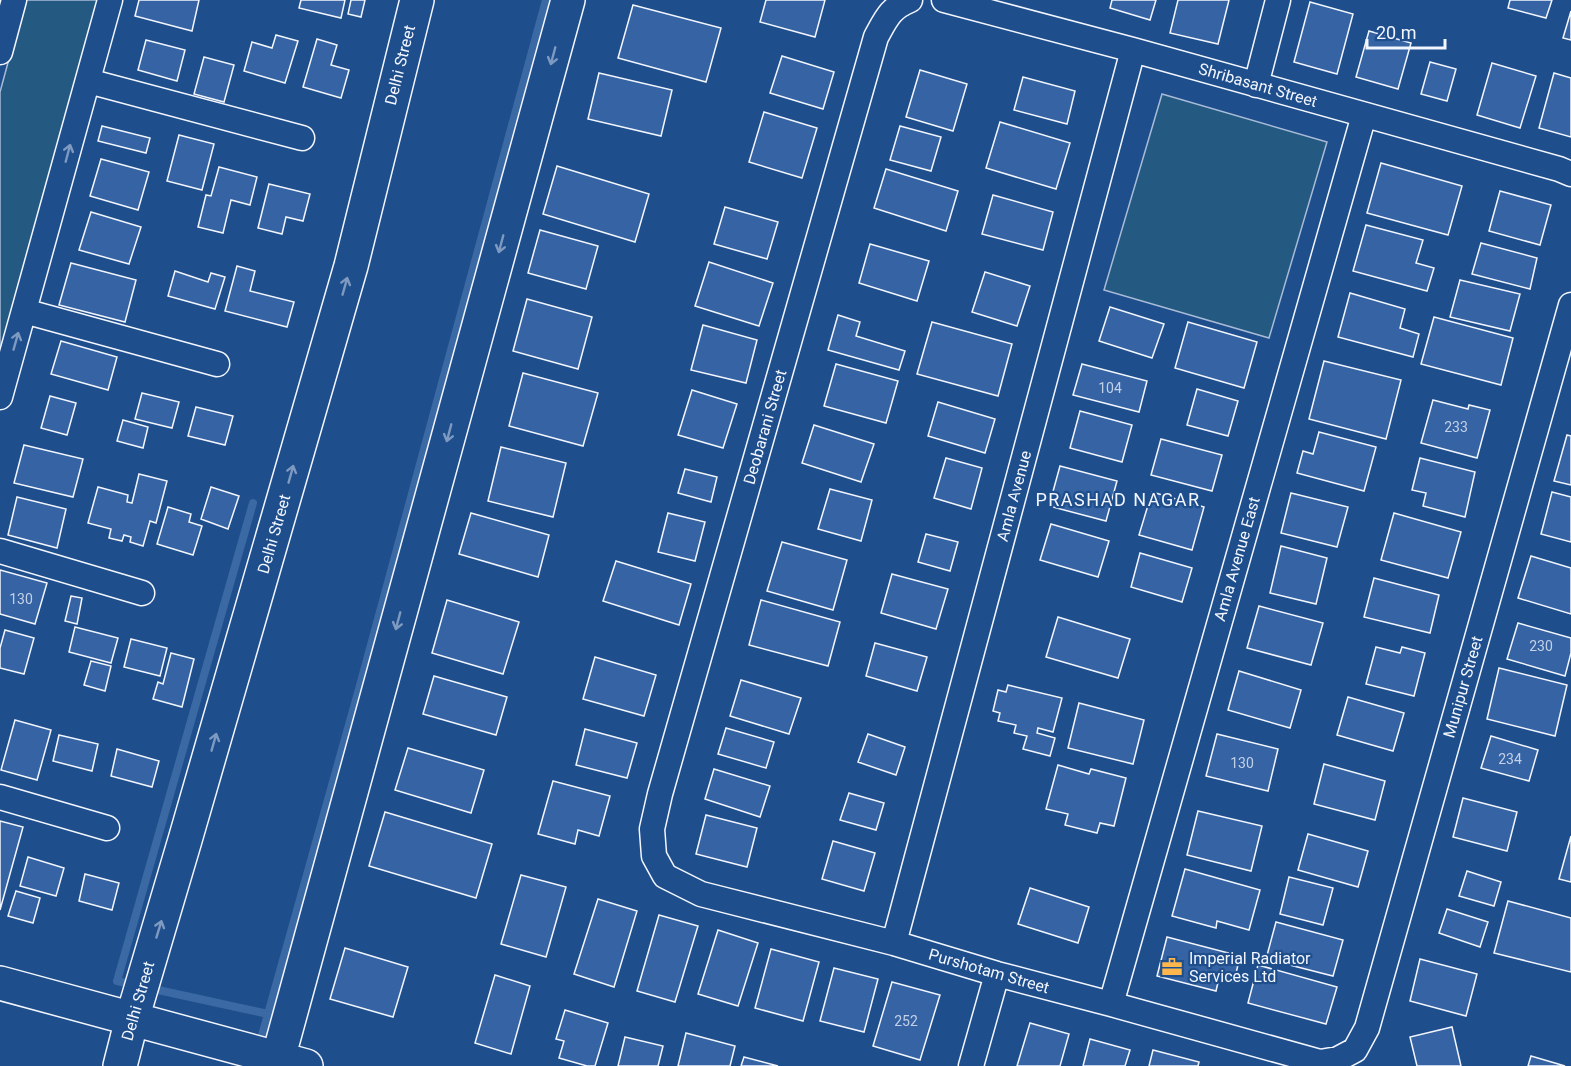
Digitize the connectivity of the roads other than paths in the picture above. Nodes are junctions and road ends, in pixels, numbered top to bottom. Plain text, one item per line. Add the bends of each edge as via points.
1 (14, 0) edge
2 (110, 0) edge
3 (417, 0) edge
4 (568, 0) edge
5 (944, 0) edge
6 (1278, 0) edge
7 (904, 2) edge
8 (1133, 50) junction
9 (0, 52) edge
10 (88, 81) junction
11 (1256, 85) junction
12 (1364, 115) junction
13 (302, 138) dead end
14 (1571, 174) edge
15 (1571, 305) edge
16 (24, 311) junction
17 (218, 364) dead end
18 (0, 397) edge
19 (0, 551) edge
20 (142, 593) dead end
21 (0, 797) edge
22 (107, 828) dead end
23 (654, 856) joint
24 (894, 943) junction
25 (997, 974) junction
26 (0, 983) edge
27 (1110, 1004) junction
28 (132, 1019) junction
29 (275, 1059) edge
30 (1338, 1059) joint
31 (120, 1066) edge
32 (971, 1066) edge

1 - 9 street
2 - 10 street
28 -> 3 street, Delhi Street via 351,266
4 -> 29 street
5 - 8 street, Shribasant Street
6 - 11 street
7 - 23 street, Deobarani Street via 888,15 876,37 660,794 652,829
8 - 11 street, Shribasant Street
8 - 24 street, Amla Avenue
10 - 13 street
16 -> 10 street
11 - 12 street, Shribasant Street
12 - 14 street, Shribasant Street
12 - 27 street, Amla Avenue East
15 - 30 street, Munipur Street via 1367,1028 1355,1050
16 - 17 street
18 -> 16 street
19 - 20 street
21 - 22 street
23 - 24 street, Purshotam Street via 665,876 701,894
24 - 25 street, Purshotam Street
25 - 27 street, Purshotam Street
25 - 32 street
26 - 28 street
27 - 30 street, Purshotam Street via 1320,1062
28 - 29 street
28 - 31 street, Delhi Street

